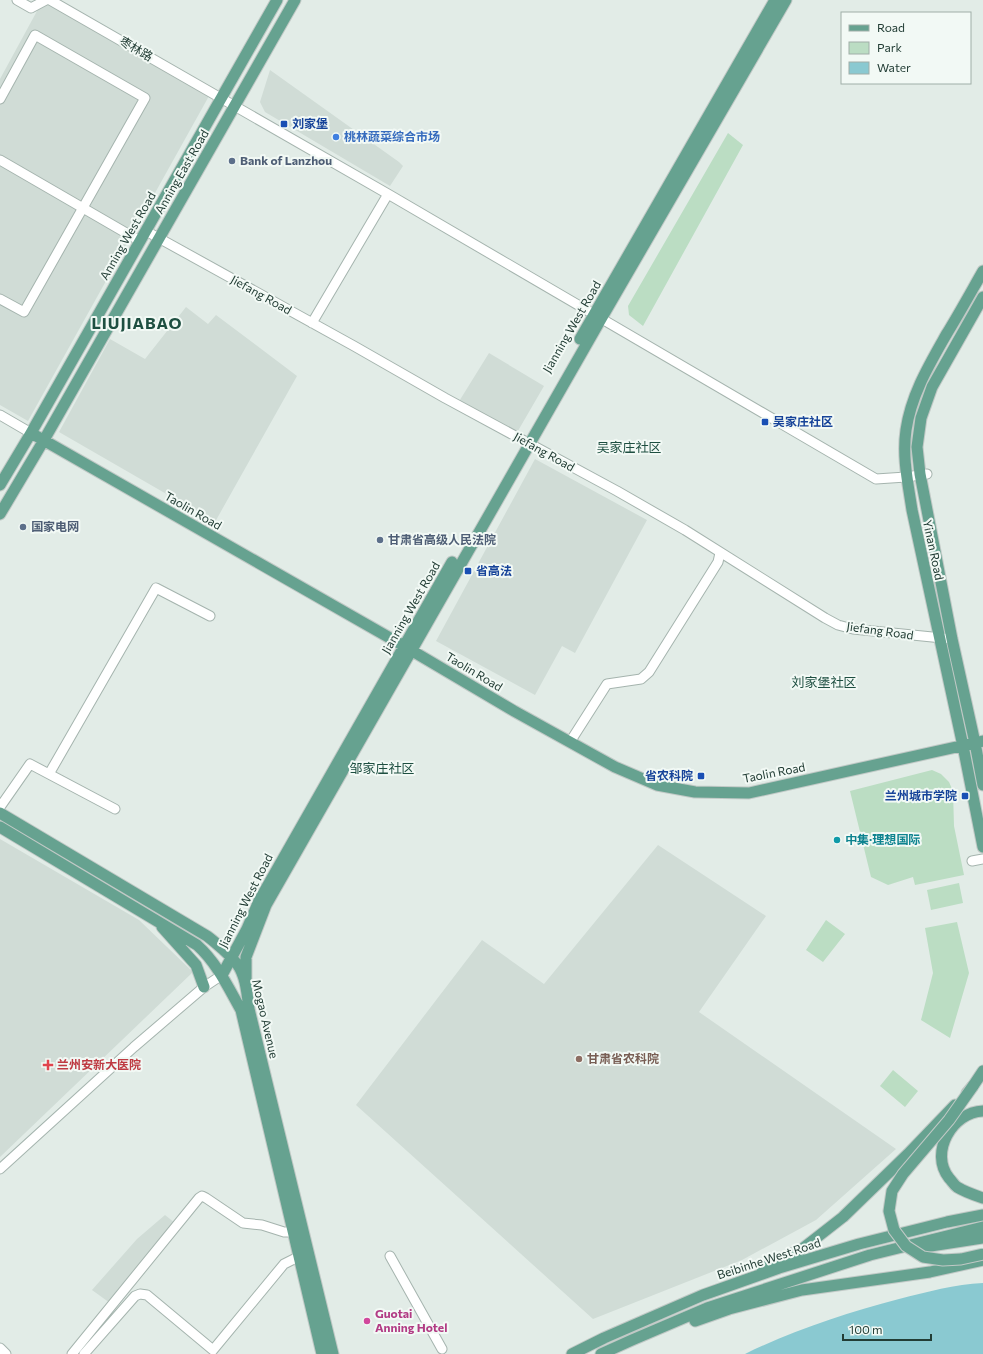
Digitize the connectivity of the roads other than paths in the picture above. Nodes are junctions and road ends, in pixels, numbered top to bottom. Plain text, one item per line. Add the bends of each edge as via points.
1 (17, 0) edge
2 (46, 0) edge
3 (50, 0) edge
4 (277, 0) edge
5 (295, 0) edge
6 (775, 0) edge
7 (786, 0) edge
8 (221, 98) junction
9 (0, 99) edge
10 (235, 106) junction
11 (0, 160) edge
12 (388, 194) junction
13 (83, 208) junction
14 (143, 236) junction
15 (159, 238) junction
16 (983, 271) edge
17 (983, 297) edge
18 (0, 299) edge
19 (597, 317) junction
20 (312, 323) junction
21 (0, 414) edge
22 (32, 433) junction
23 (44, 440) junction
24 (526, 442) junction
25 (923, 474) junction
26 (906, 477) junction
27 (0, 485) edge
28 (0, 514) edge
29 (720, 553) junction
30 (210, 616) dead end
31 (939, 638) junction
32 (952, 639) junction
33 (408, 648) junction
34 (570, 742) junction
35 (979, 742) edge
36 (962, 746) junction
37 (49, 774) junction
38 (983, 785) edge
39 (0, 807) edge
40 (116, 809) dead end
41 (0, 813) edge
42 (0, 827) edge
43 (983, 847) edge
44 (983, 859) edge
45 (972, 860) dead end
46 (157, 921) junction
47 (246, 957) junction
48 (234, 961) junction
49 (222, 976) junction
50 (246, 986) junction
51 (204, 987) junction
52 (983, 1070) edge
53 (973, 1086) junction
54 (983, 1111) edge
55 (0, 1169) edge
56 (983, 1198) edge
57 (983, 1215) edge
58 (983, 1227) edge
59 (294, 1232) junction
60 (983, 1238) edge
61 (983, 1254) edge
62 (870, 1255) junction
63 (300, 1256) junction
64 (390, 1256) dead end
65 (983, 1260) edge
66 (722, 1288) junction
67 (632, 1340) junction
68 (0, 1348) edge
69 (442, 1349) dead end
70 (6, 1354) edge
71 (72, 1354) edge
72 (84, 1354) edge
73 (322, 1354) edge
74 (333, 1354) edge
75 (572, 1354) edge
76 (601, 1354) edge

1 - 2 street via 31,8
3 - 8 street, 枣林路
4 - 8 main road, Anning West Road
5 - 10 main road, Anning East Road
6 - 19 main road, Jianning West Road
7 - 19 main road, Jianning West Road
8 - 10 street, 枣林路
8 - 14 main road, Anning West Road
9 - 13 street via 35,35 145,98
10 - 12 street, 枣林路
10 - 15 main road, Anning East Road
11 - 13 street, Jiefang Road
12 - 19 street, 枣林路
12 - 20 street
13 - 14 street, Jiefang Road
13 - 18 street via 24,312
14 - 15 street, Jiefang Road
14 - 22 main road, Anning West Road
15 - 20 street, Jiefang Road
15 - 23 main road, Anning East Road
16 - 26 main road, Yinan Road via 918,386 906,432
17 - 25 main road, Yinan Road via 932,387 921,418 917,447
19 - 24 main road, Jianning West Road
19 - 26 street, 枣林路 via 876,479
20 - 24 street, Jiefang Road
21 - 22 street, Taolin Road
22 - 23 main road, Taolin Road
22 - 27 main road, Anning West Road
23 - 28 main road
23 - 33 main road, Taolin Road
24 - 29 street, Jiefang Road via 685,530
24 - 33 main road, Jianning West Road
25 - 26 street, 枣林路
25 - 32 main road, Yinan Road
26 - 31 main road, Yinan Road
29 - 31 street, Jiefang Road via 838,625 874,632
29 - 34 street via 718,562 649,672 641,679 607,684
30 - 37 street via 156,588
31 - 32 street, Jiefang Road
31 - 36 main road, Yinan Road
32 - 35 main road, Yinan Road
33 - 34 main road, Taolin Road
33 - 47 main road, Jianning West Road via 329,796 266,905
33 - 48 main road, Jianning West Road via 259,900
34 - 36 main road, Taolin Road via 657,785 695,792 749,793
35 - 36 main road, Taolin Road
35 - 38 main road, Yinan Road
36 - 43 main road, Yinan Road
37 - 39 street via 30,764
37 - 40 street
41 - 48 main road, Mogao Avenue via 207,936
42 - 46 main road, Mogao Avenue
44 - 45 street
46 - 49 main road, Mogao Avenue via 197,945
46 - 51 main road via 196,965
47 - 48 main road
47 - 50 main road, Jianning West Road
48 - 49 main road
48 - 50 main road, Mogao Avenue
49 - 51 street
49 - 59 main road, Mogao Avenue via 241,1010
50 - 74 main road, Mogao Avenue via 249,1009
51 - 55 street
52 - 53 main road
53 - 61 main road, bridge via 903,1174 892,1191 889,1211 894,1230 902,1241 923,1257 943,1260
53 - 66 main road, bridge via 848,1212 802,1249
54 - 56 main road via 963,1118 950,1131 942,1148 942,1161 947,1175 956,1187
57 - 66 main road, Beibinhe West Road via 859,1244
58 - 62 main road
59 - 63 main road, Mogao Avenue
59 - 71 street via 243,1223 202,1196
60 - 62 main road
62 - 67 main road via 707,1308
63 - 72 street via 284,1264 214,1350 147,1295 142,1294 135,1296
63 - 73 main road, Mogao Avenue
64 - 69 street
65 - 67 main road via 930,1272 802,1290 729,1309 658,1334
66 - 75 main road, Beibinhe West Road
67 - 76 main road
68 - 70 street

